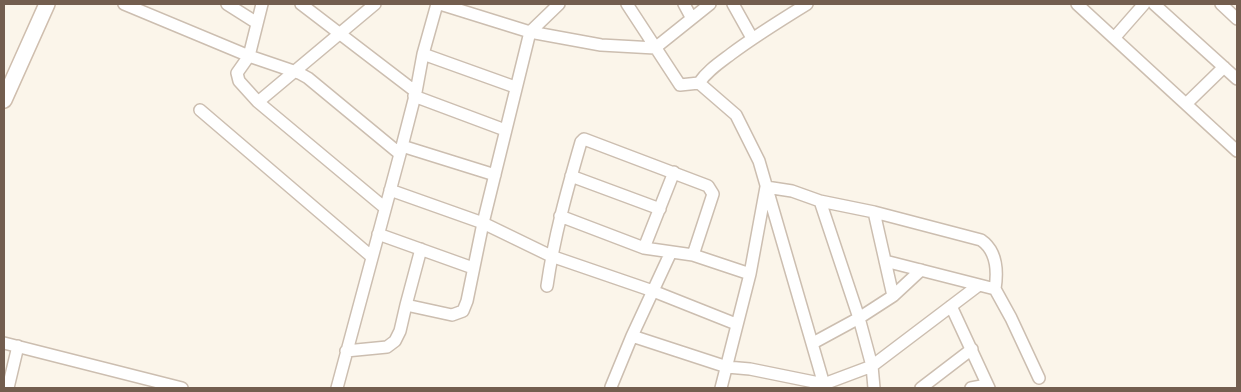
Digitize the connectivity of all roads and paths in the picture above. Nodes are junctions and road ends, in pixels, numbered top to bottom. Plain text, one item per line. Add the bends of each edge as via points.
1 (47, 4) edge
2 (124, 4) edge
3 (227, 4) edge
4 (262, 4) edge
5 (302, 4) edge
6 (375, 4) edge
7 (438, 4) edge
8 (559, 4) edge
9 (627, 4) edge
10 (684, 4) edge
11 (710, 4) edge
12 (734, 4) edge
13 (807, 4) edge
14 (1077, 4) edge
15 (1144, 4) edge
16 (1154, 4) edge
17 (1220, 4) edge
18 (691, 17) junction
19 (1237, 18) edge
20 (257, 23) junction
21 (530, 32) junction
22 (340, 33) junction
23 (1115, 37) junction
24 (752, 38) junction
25 (655, 48) junction
26 (423, 54) junction
27 (249, 56) junction
28 (1224, 67) junction
29 (292, 72) junction
30 (1237, 79) edge
31 (8, 82) edge
32 (699, 83) junction
33 (515, 87) junction
34 (415, 94) junction
35 (4, 100) edge
36 (258, 102) junction
37 (1186, 104) junction
38 (200, 110) dead end
39 (505, 130) junction
40 (401, 150) junction
41 (1237, 151) edge
42 (674, 172) junction
43 (495, 175) junction
44 (571, 176) junction
45 (766, 187) junction
46 (390, 190) junction
47 (820, 201) junction
48 (385, 208) junction
49 (660, 209) junction
50 (874, 212) junction
51 (560, 216) junction
52 (483, 223) junction
53 (378, 234) junction
54 (644, 248) junction
55 (421, 249) junction
56 (671, 252) junction
57 (693, 255) junction
58 (551, 256) junction
59 (372, 257) junction
60 (885, 261) junction
61 (473, 268) junction
62 (922, 270) junction
63 (750, 274) junction
64 (978, 285) junction
65 (547, 286) dead end
66 (995, 288) junction
67 (653, 291) junction
68 (892, 296) junction
69 (406, 305) junction
70 (951, 306) junction
71 (859, 318) junction
72 (736, 324) junction
73 (632, 336) junction
74 (813, 342) junction
75 (4, 343) edge
76 (18, 346) junction
77 (972, 349) junction
78 (346, 352) junction
79 (872, 366) junction
80 (727, 367) junction
81 (1039, 378) dead end
82 (141, 383) edge
83 (824, 386) edge
84 (988, 387) edge
85 (8, 388) edge
86 (182, 388) edge
87 (337, 388) edge
88 (613, 388) edge
89 (721, 388) edge
90 (874, 388) edge
91 (921, 388) edge
92 (971, 388) edge

1 - 31 main road
2 - 27 street
3 - 20 street
4 - 20 street
5 - 22 street
6 - 22 street
7 - 21 street
7 - 26 street
8 - 21 street
9 - 25 street
10 - 18 street
11 - 18 street
12 - 24 street
13 - 24 street
14 - 23 street
15 - 23 street
16 - 28 street
17 - 19 street
18 - 25 street
20 - 27 street
21 - 25 street via 601,45
21 - 33 street
22 - 29 street
22 - 34 street
23 - 37 street
24 - 32 street
25 - 32 street via 680,85
26 - 33 street
26 - 34 street
27 - 29 street
27 - 36 street via 237,77
28 - 30 street
28 - 37 street
29 - 36 street
29 - 40 street via 308,78
31 - 35 main road
32 - 45 street via 736,115 758,161
33 - 39 street
34 - 39 street
34 - 40 street
36 - 48 street
37 - 41 street
38 - 59 street
39 - 43 street
40 - 43 street
40 - 46 street
42 - 44 street via 584,139
42 - 49 street
42 - 57 street via 704,183 713,194
43 - 52 street
44 - 49 street
44 - 51 street
45 - 47 street via 792,191
45 - 63 street
45 - 74 street
46 - 48 street
46 - 52 street
47 - 50 street
47 - 71 street
48 - 53 street
49 - 54 street
50 - 60 street
50 - 66 street via 981,240 989,245 995,258
51 - 54 street
51 - 58 street
52 - 58 street
52 - 61 street
53 - 55 street
53 - 59 street
54 - 56 street
55 - 61 street
55 - 69 street
56 - 57 street
56 - 67 street
57 - 63 street
58 - 65 street
58 - 67 street
59 - 78 street
60 - 62 street
60 - 68 street
61 - 69 street via 463,311 452,315
62 - 64 street
62 - 68 street
63 - 72 street
64 - 66 street
64 - 70 street
66 - 81 street
67 - 72 street
67 - 73 street
68 - 71 street
69 - 78 street via 395,341 387,347
70 - 77 street
70 - 79 street
71 - 74 street
71 - 79 street
72 - 80 street
73 - 80 street
73 - 88 street
74 - 83 street
75 - 76 street
76 - 82 street
76 - 85 street
77 - 84 street
77 - 91 street
78 - 87 street
79 - 83 street
79 - 90 street
80 - 83 street
80 - 89 street
82 - 86 street
84 - 92 street

